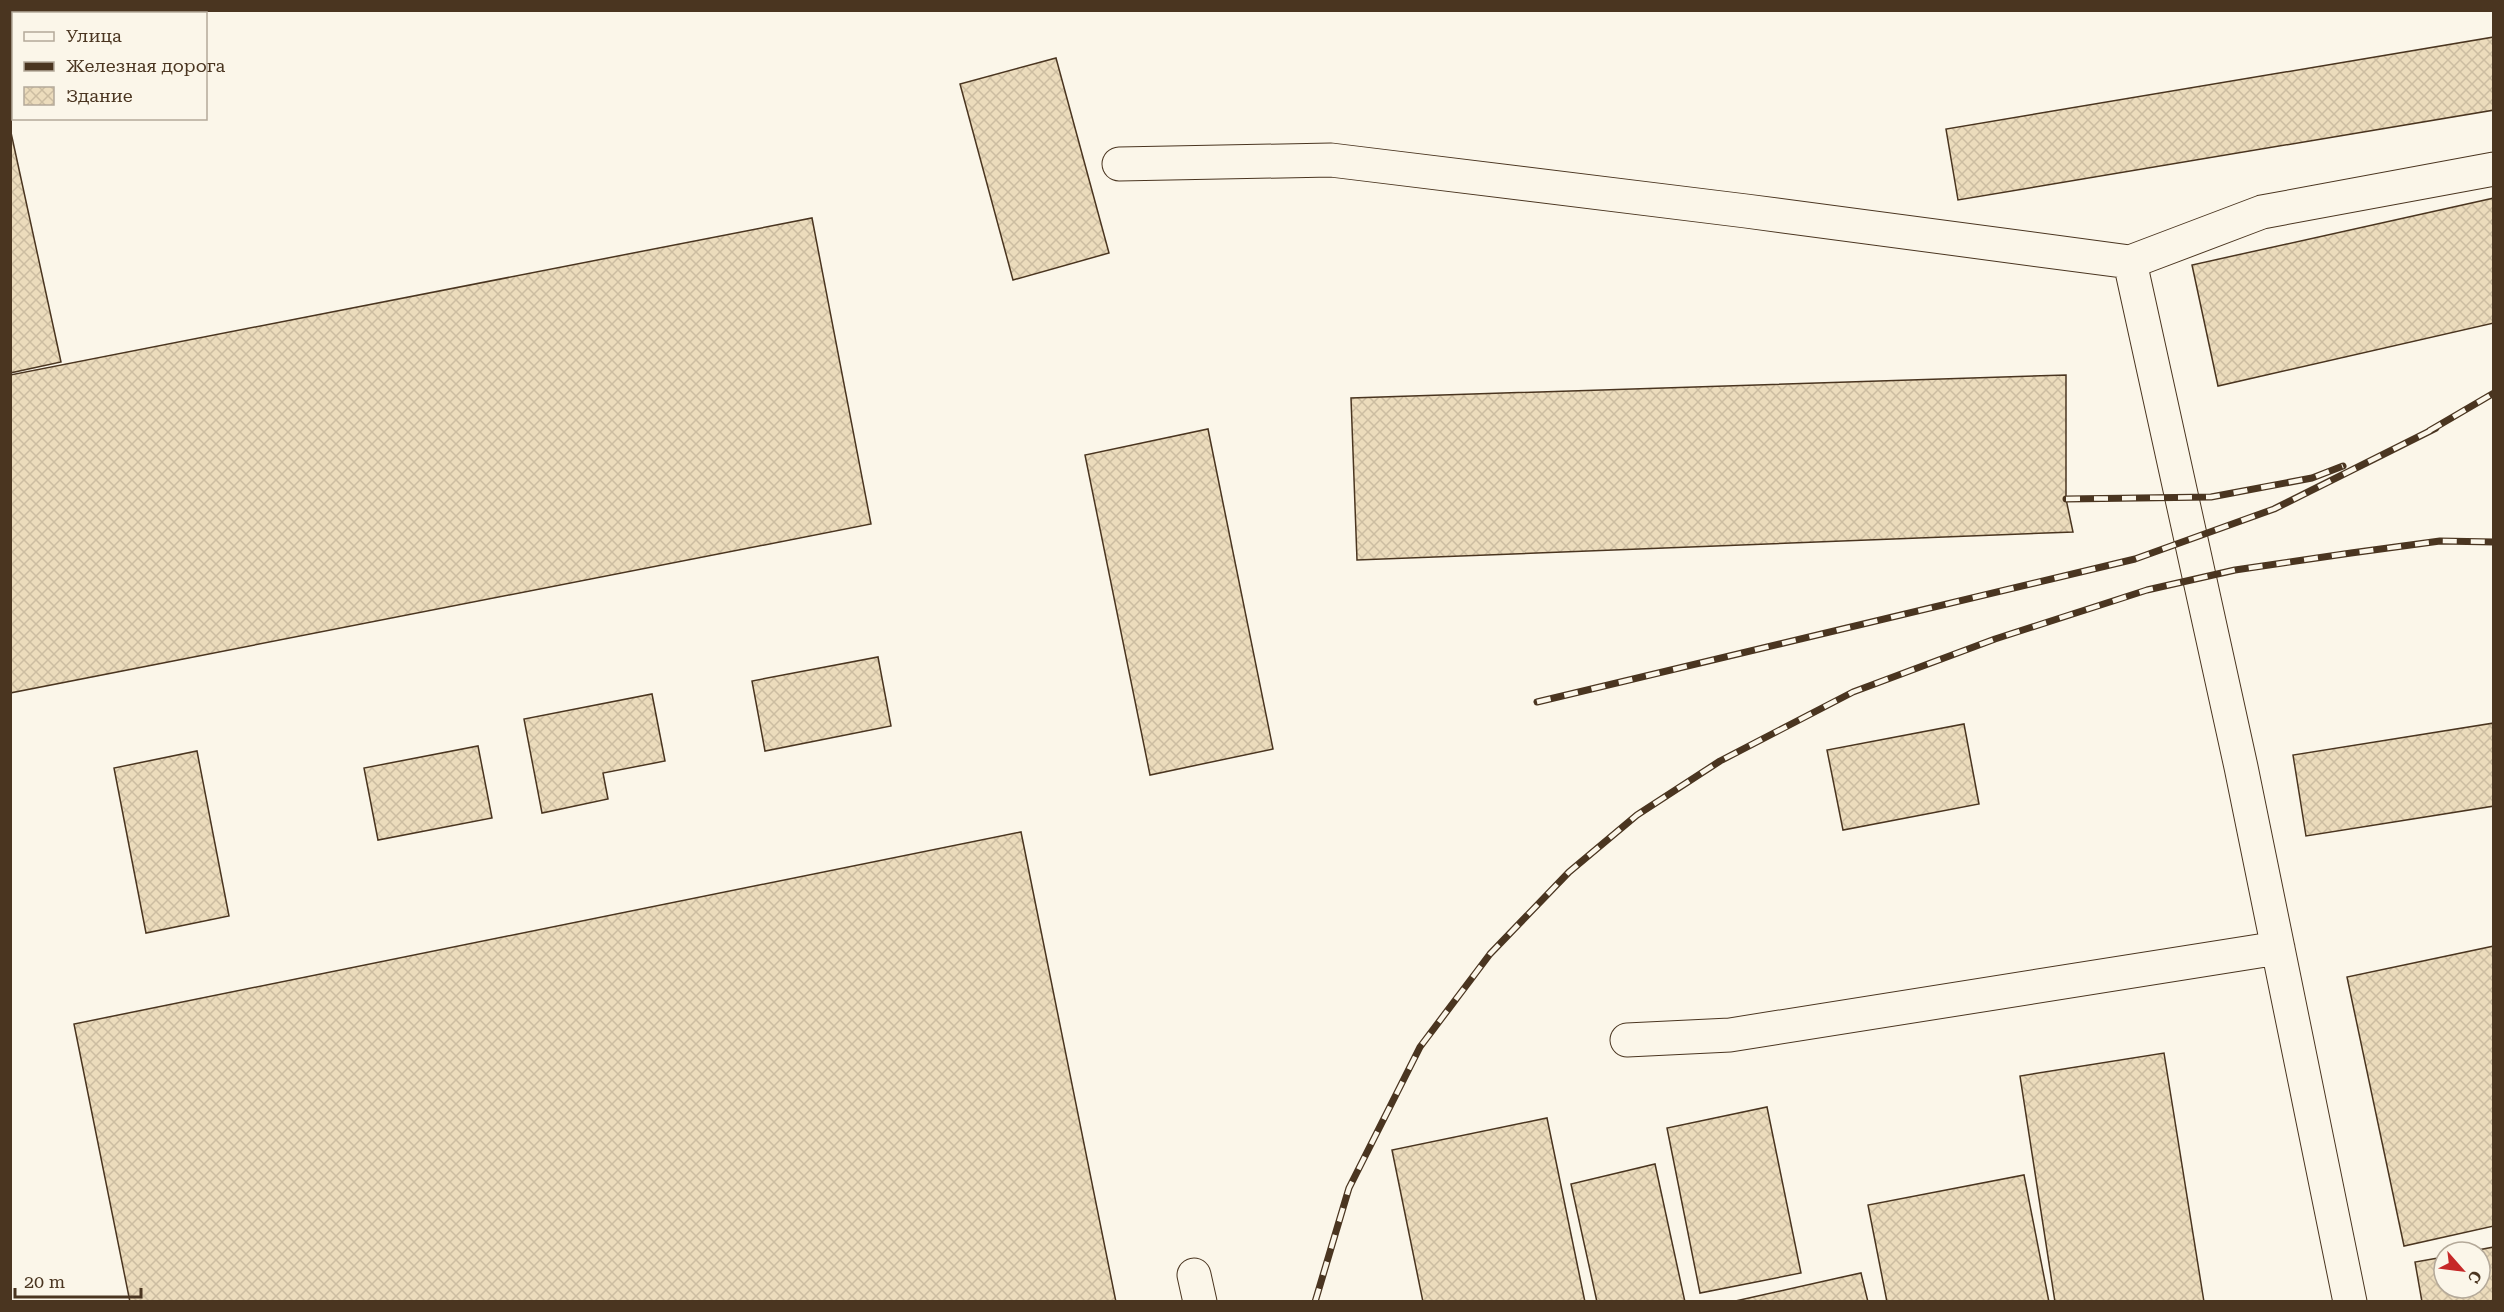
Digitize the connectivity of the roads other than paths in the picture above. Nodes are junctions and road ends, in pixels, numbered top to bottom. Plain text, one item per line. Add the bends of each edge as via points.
1 (1119, 164) dead end
2 (2493, 169) edge
3 (2130, 262) junction
4 (2278, 948) junction
5 (1627, 1040) dead end
6 (2350, 1302) edge

1 - 3 lane via 1331,160
2 - 3 lane via 2262,212
3 - 4 lane
4 - 5 lane via 1730,1035
4 - 6 lane

